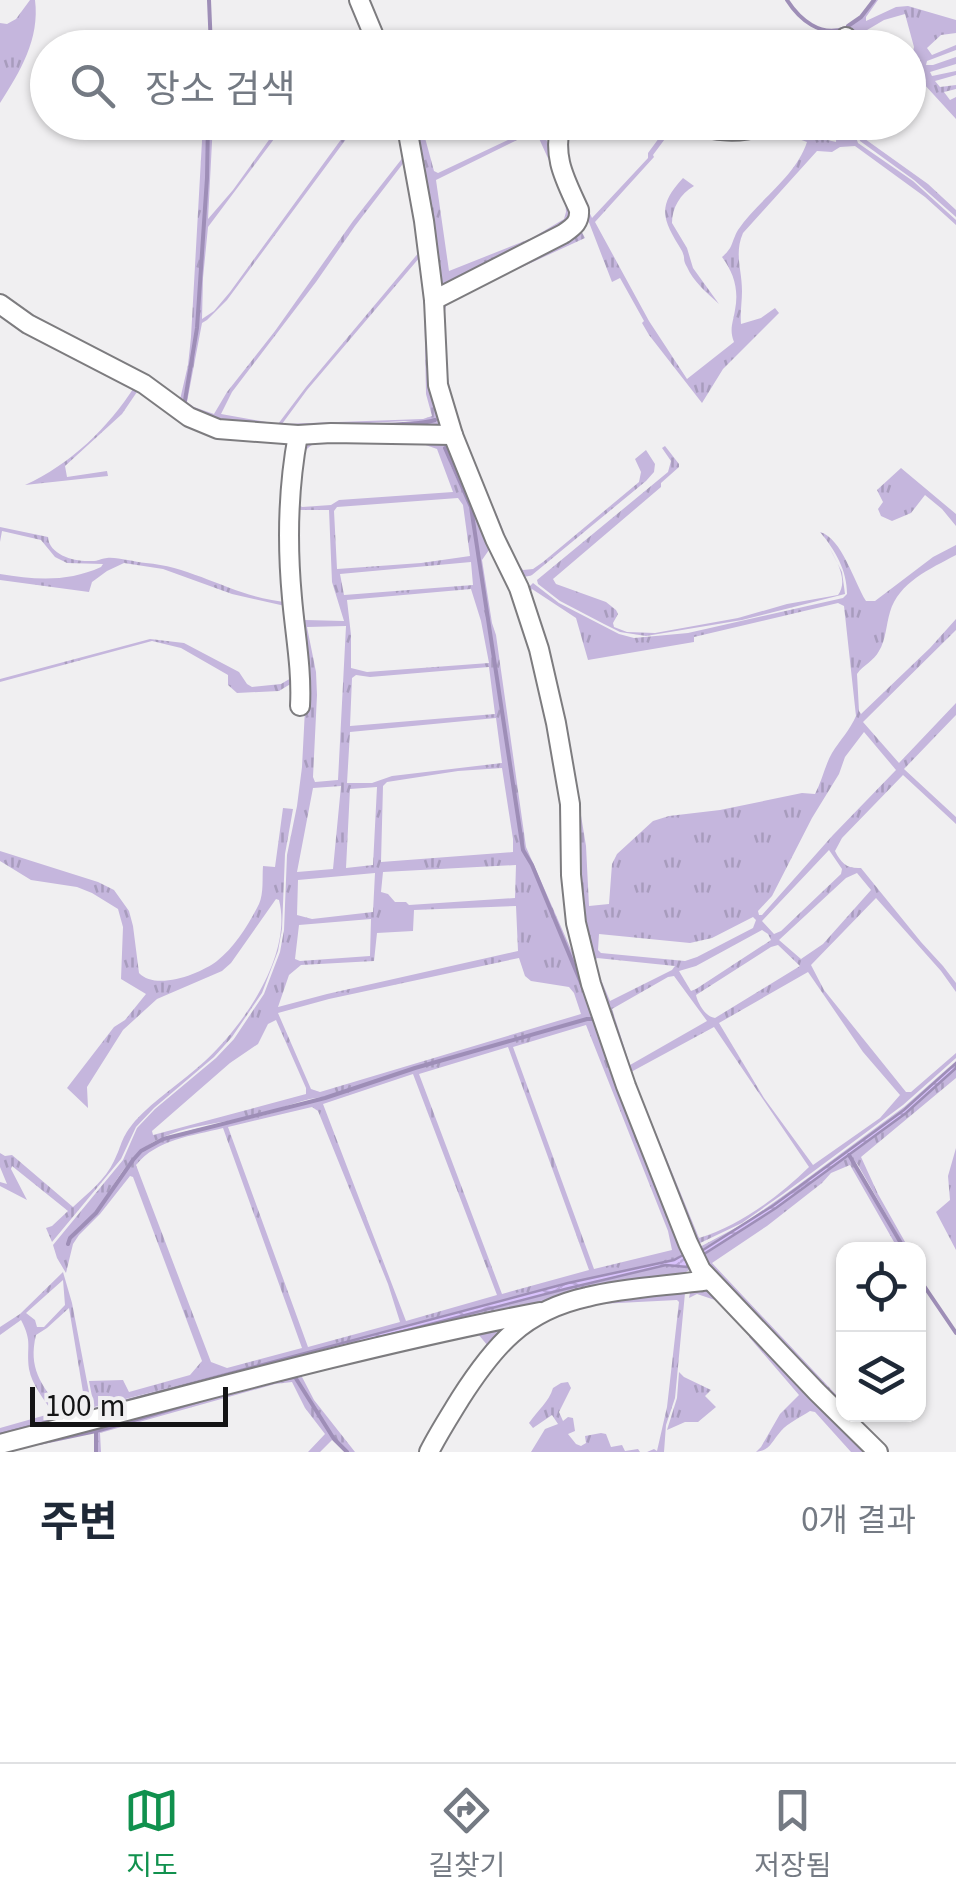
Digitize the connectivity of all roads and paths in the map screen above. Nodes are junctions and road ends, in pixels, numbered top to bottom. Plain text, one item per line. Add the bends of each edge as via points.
1 (360, 0) edge
2 (372, 30) edge
3 (409, 140) edge
4 (558, 140) edge
5 (434, 300) junction
6 (0, 304) edge
7 (298, 436) junction
8 (453, 436) junction
9 (300, 706) dead end
10 (709, 1280) junction
11 (540, 1312) junction
12 (0, 1444) edge
13 (429, 1452) edge
14 (878, 1452) edge

1 - 2 street
3 - 5 street
4 - 5 street via 560,168 579,210 576,225
5 - 8 street via 438,385
6 - 7 street via 202,424
7 - 8 street
7 - 9 street via 290,541
8 - 10 street via 540,649 566,776 576,922 591,984 663,1182
10 - 11 street via 584,1297
10 - 14 street
11 - 12 street
11 - 13 street via 511,1333 476,1374

